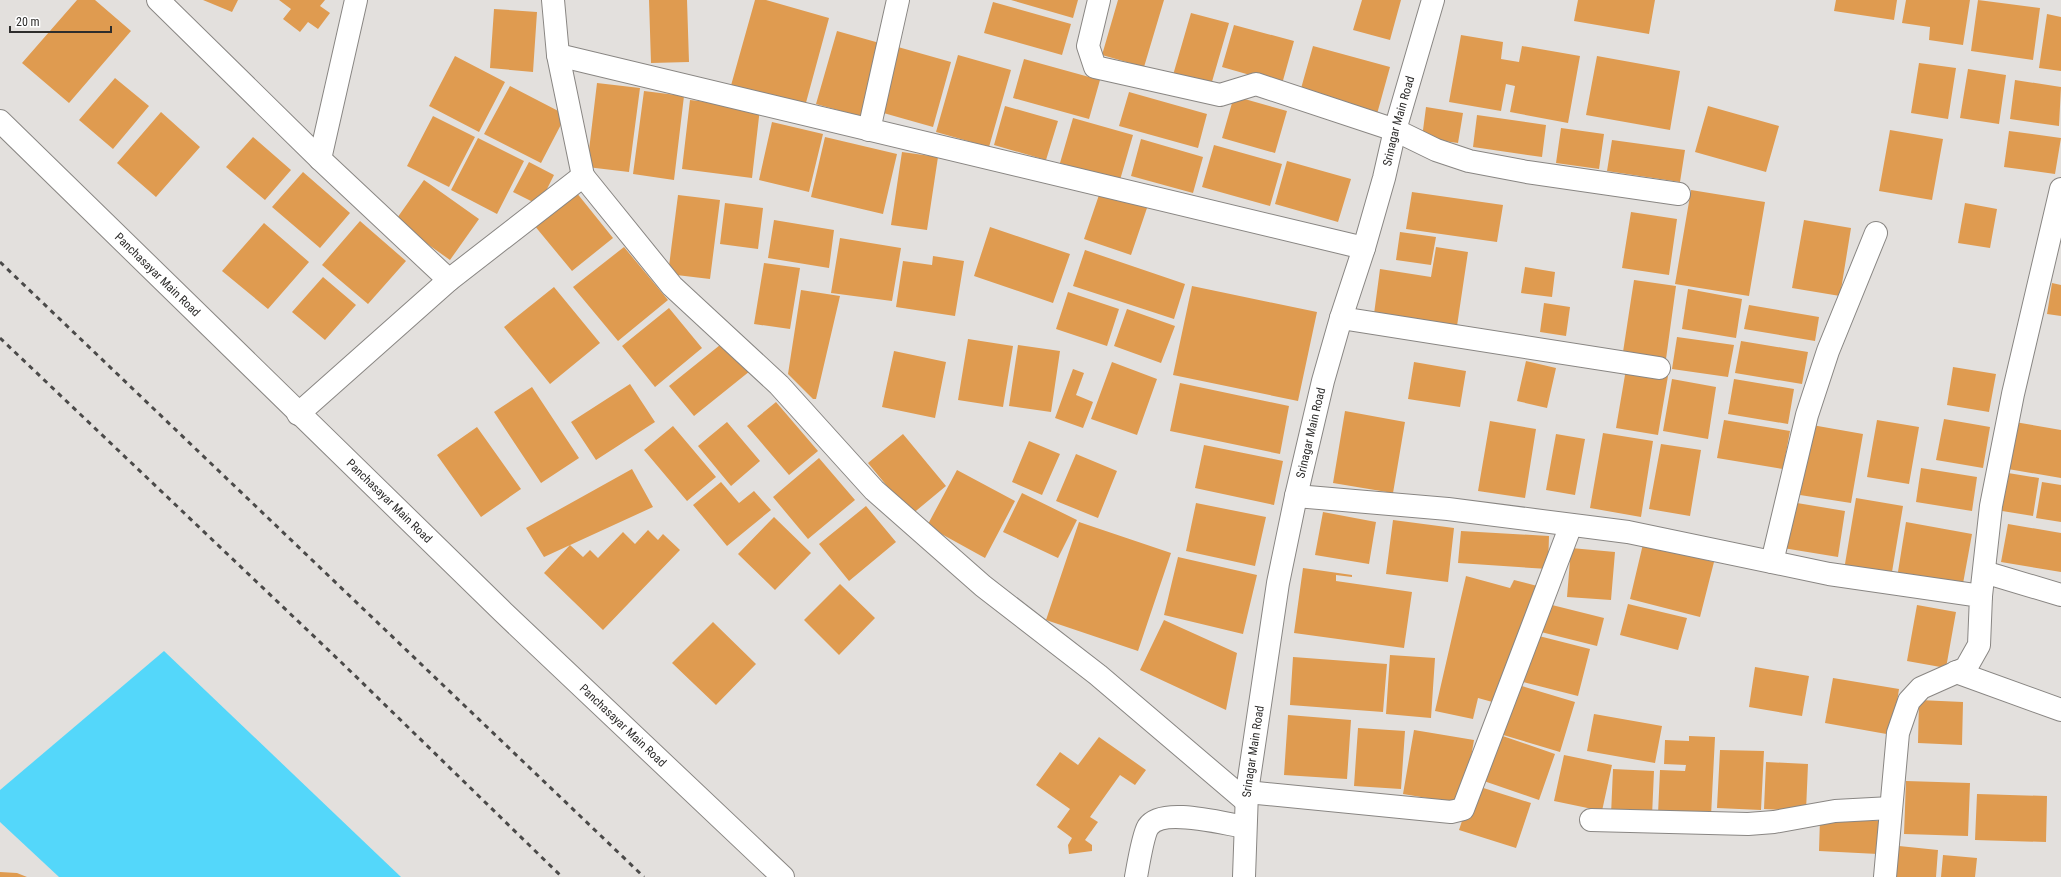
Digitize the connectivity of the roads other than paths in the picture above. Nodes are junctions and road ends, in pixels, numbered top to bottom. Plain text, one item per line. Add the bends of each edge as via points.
1 (158, 0) edge
2 (356, 0) edge
3 (553, 0) edge
4 (898, 0) edge
5 (1099, 0) edge
6 (1433, 0) edge
7 (558, 55) junction
8 (0, 121) edge
9 (869, 130) junction
10 (1394, 130) junction
11 (320, 159) junction
12 (583, 176) junction
13 (2061, 189) edge
14 (1680, 194) dead end
15 (1876, 233) dead end
16 (1364, 248) junction
17 (449, 280) junction
18 (1341, 318) junction
19 (1659, 368) dead end
20 (298, 414) junction
21 (1296, 496) junction
22 (1571, 525) junction
23 (1772, 562) junction
24 (1984, 572) junction
25 (2061, 595) edge
26 (1981, 596) junction
27 (1956, 672) junction
28 (2061, 710) edge
29 (1247, 796) junction
30 (1891, 808) junction
31 (1590, 820) dead end
32 (1245, 827) junction
33 (783, 877) edge
34 (1136, 877) edge
35 (1244, 877) edge
36 (1885, 877) edge

1 - 11 street
2 - 11 street
3 - 7 street
4 - 9 street
5 - 10 street via 1088,46 1095,67 1220,95 1256,84
6 - 10 street, Srinagar Main Road
7 - 9 street
7 - 12 street
8 - 20 street, Panchasayar Main Road
9 - 16 street
10 - 14 street via 1436,150 1469,161
10 - 16 street, Srinagar Main Road via 1384,178
11 - 17 street
12 - 17 street
12 - 29 street via 672,286 779,385 874,490 983,586
13 - 24 street via 2007,424 1991,506
15 - 23 street via 1828,351 1807,414
16 - 18 street, Srinagar Main Road
17 - 20 street
18 - 19 street
18 - 21 street, Srinagar Main Road via 1323,381
20 - 33 street, Panchasayar Main Road
21 - 22 street via 1448,509
21 - 29 street, Srinagar Main Road via 1278,584
22 - 23 street via 1628,532
22 - 29 street via 1463,809 1451,812
23 - 26 street via 1829,574
24 - 25 street
24 - 26 street
26 - 27 street via 1980,645 1966,668
27 - 28 street
27 - 30 street via 1921,688 1909,701 1898,733
29 - 32 street, Srinagar Main Road
30 - 31 street via 1836,811 1748,824
30 - 36 street
32 - 34 street via 1182,817 1157,819 1148,827
32 - 35 street, Srinagar Main Road

